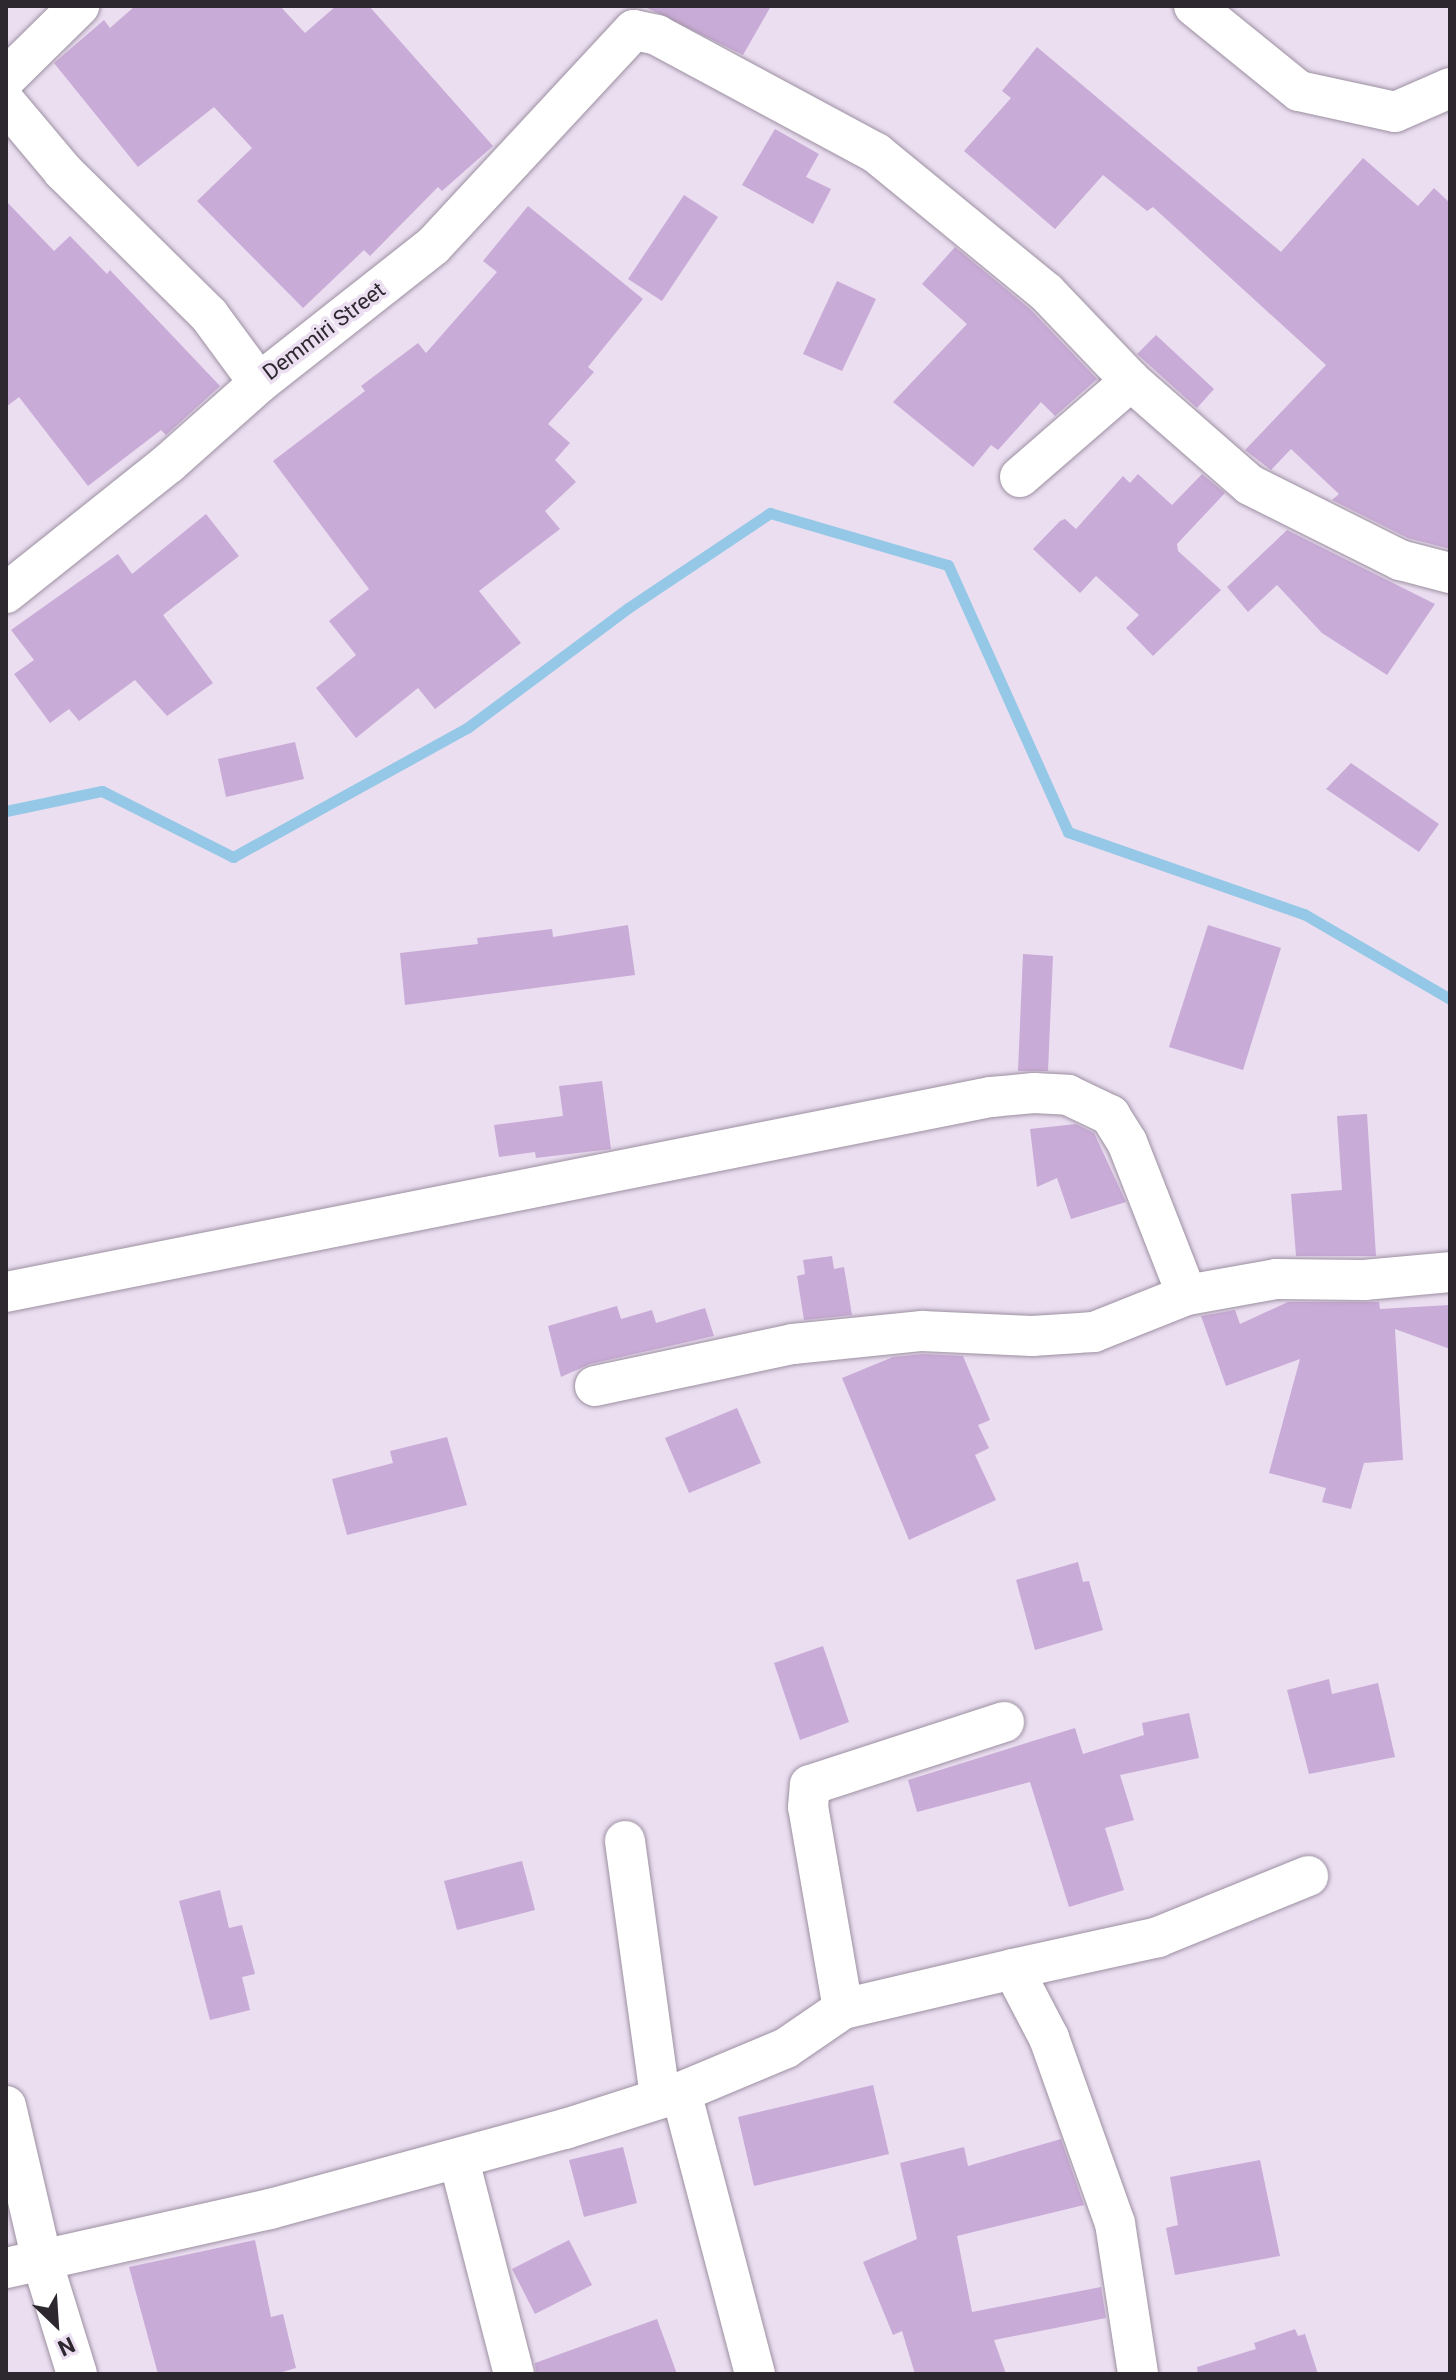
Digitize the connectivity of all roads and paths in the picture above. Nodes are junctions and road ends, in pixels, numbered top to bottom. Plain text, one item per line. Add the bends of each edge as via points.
1 (79, 6) edge
2 (1194, 6) edge
3 (6, 78) edge
4 (1450, 88) edge
5 (6, 103) edge
6 (1131, 381) junction
7 (259, 383) junction
8 (1020, 477) dead end
9 (1450, 573) edge
10 (6, 593) edge
11 (1450, 1272) edge
12 (6, 1292) edge
13 (1187, 1295) junction
14 (595, 1386) dead end
15 (1004, 1722) dead end
16 (625, 1841) dead end
17 (1308, 1876) dead end
18 (1013, 1969) junction
19 (843, 2009) junction
20 (671, 2095) junction
21 (6, 2106) edge
22 (459, 2160) junction
23 (24, 2264) edge
24 (77, 2374) edge
25 (514, 2374) edge
26 (755, 2374) edge
27 (1138, 2374) edge

1 - 3 street
2 - 4 street via 1299,91 1395,112
5 - 7 street, Demmiri Street via 63,171 209,315
6 - 7 street, Demmiri Street via 1046,292 876,153 657,35 634,30 433,246
6 - 8 street
6 - 9 street via 1250,485 1400,560
7 - 10 street via 169,463
11 - 13 street via 1364,1280 1276,1279
12 - 13 street via 991,1097 1034,1093 1068,1095 1110,1115 1127,1142
13 - 14 street via 1094,1332 1032,1336 922,1331 793,1344
15 - 19 street via 810,1785 808,1807
16 - 20 street
17 - 18 street via 1158,1937
18 - 19 street
18 - 27 street via 1049,2038 1115,2223
19 - 20 street via 786,2048
20 - 22 street
20 - 26 street
21 - 23 street
22 - 23 street
22 - 25 street
23 - 24 street

